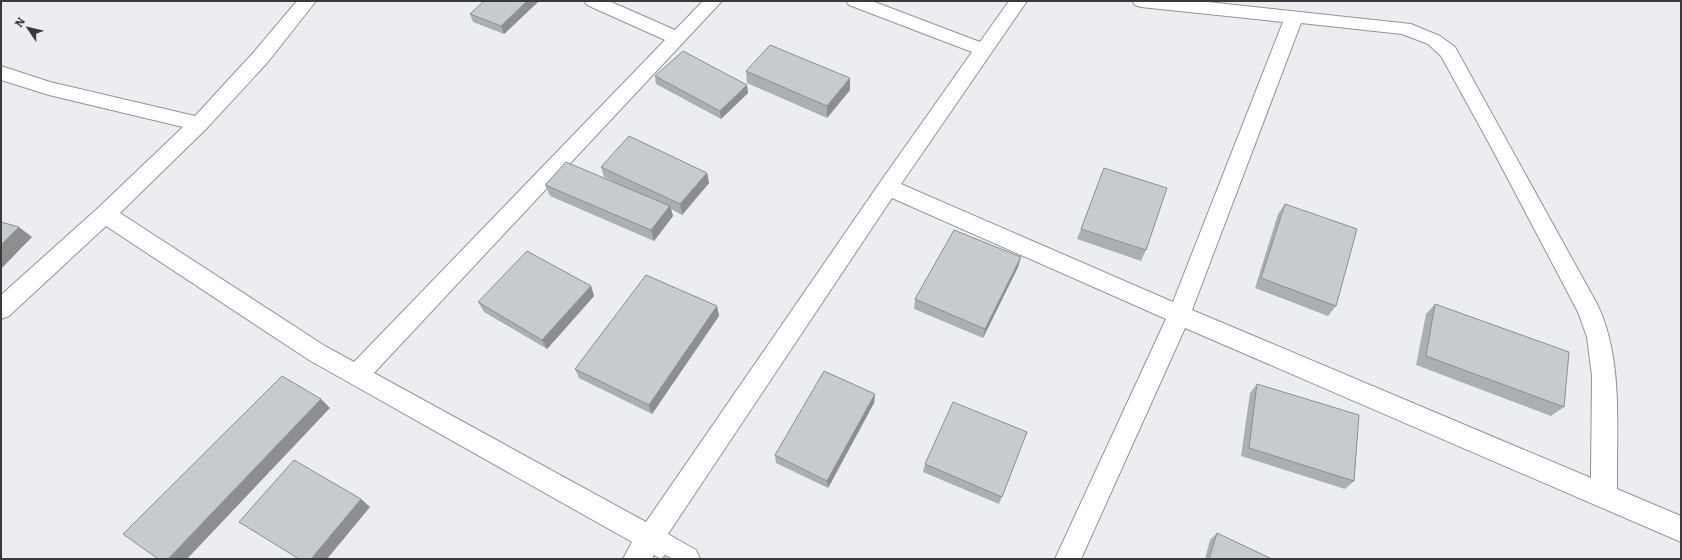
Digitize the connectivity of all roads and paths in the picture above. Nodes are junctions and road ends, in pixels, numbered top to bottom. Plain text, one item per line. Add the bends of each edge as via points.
1 (307, 1) edge
2 (593, 1) edge
3 (713, 1) edge
4 (855, 1) edge
5 (1018, 1) edge
6 (1141, 1) edge
7 (1294, 17) junction
8 (678, 38) junction
9 (984, 50) junction
10 (1, 74) edge
11 (199, 124) junction
12 (888, 187) junction
13 (105, 214) junction
14 (1, 309) edge
15 (1180, 315) junction
16 (357, 375) junction
17 (1604, 496) junction
18 (1681, 529) edge
19 (651, 538) junction
20 (636, 559) edge
21 (687, 559) edge
22 (1068, 559) edge

1 - 11 street via 260,58
2 - 8 street
3 - 8 street
4 - 9 street
5 - 9 street
6 - 7 street
7 - 15 street
7 - 17 street via 1406,28 1434,40 1448,52 1589,311 1598,337 1604,376
8 - 16 street
9 - 12 street
10 - 11 street
11 - 13 street
12 - 15 street
12 - 19 street
13 - 14 street
13 - 16 street via 298,340
15 - 17 street
15 - 22 street
16 - 19 street
17 - 18 street
19 - 20 street
19 - 21 street

